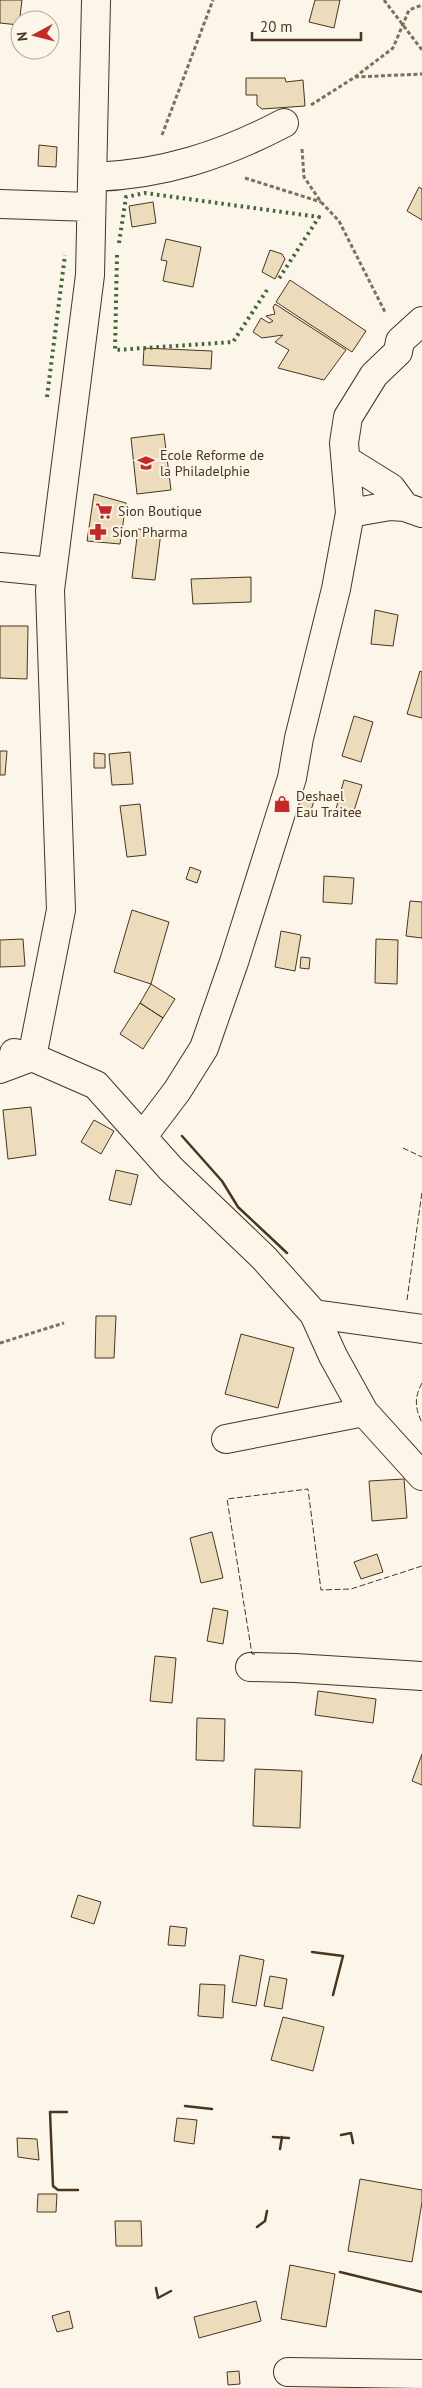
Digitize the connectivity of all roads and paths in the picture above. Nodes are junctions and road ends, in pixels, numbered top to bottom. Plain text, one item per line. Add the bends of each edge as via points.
1 (96, 0) edge
2 (213, 0) edge
3 (384, 0) edge
4 (422, 4) edge
5 (403, 25) junction
6 (422, 50) edge
7 (422, 74) edge
8 (355, 77) junction
9 (290, 120) junction
10 (126, 176) junction
11 (237, 176) dead end
12 (93, 177) junction
13 (321, 202) junction
14 (0, 204) edge
15 (91, 207) junction
16 (422, 321) edge
17 (400, 341) junction
18 (346, 460) junction
19 (414, 510) edge
20 (350, 512) junction
21 (0, 567) edge
22 (52, 572) junction
23 (0, 1049) edge
24 (32, 1057) junction
25 (0, 1069) edge
26 (143, 1136) junction
27 (314, 1314) junction
28 (64, 1322) dead end
29 (422, 1330) edge
30 (0, 1343) edge
31 (364, 1412) junction
32 (226, 1439) dead end
33 (422, 1476) edge
34 (250, 1667) dead end
35 (422, 1676) edge
36 (288, 2372) dead end
37 (422, 2374) edge

1 - 12 street
2 - 10 path via 164,133
3 - 5 path
4 - 5 path via 409,10
5 - 6 path
5 - 8 path via 393,48
7 - 8 path
8 - 9 path
9 - 10 street via 244,144 194,161
9 - 13 path via 302,154 304,177
10 - 12 street
11 - 13 path
12 - 15 street
13 - 17 path via 338,221
14 - 15 street
15 - 22 street via 90,275
16 - 17 street
17 - 18 street via 398,352 374,375 348,417 344,443
18 - 19 street via 391,488
18 - 20 street
19 - 20 street via 390,506
20 - 26 street via 336,589 292,778 234,962 204,1048
21 - 22 street
22 - 24 street via 61,910
23 - 24 street
24 - 25 street
24 - 26 street via 96,1085
26 - 27 street via 172,1169 264,1258
27 - 29 street
27 - 31 street
28 - 30 path
31 - 32 street
31 - 33 street
34 - 35 street
36 - 37 street

